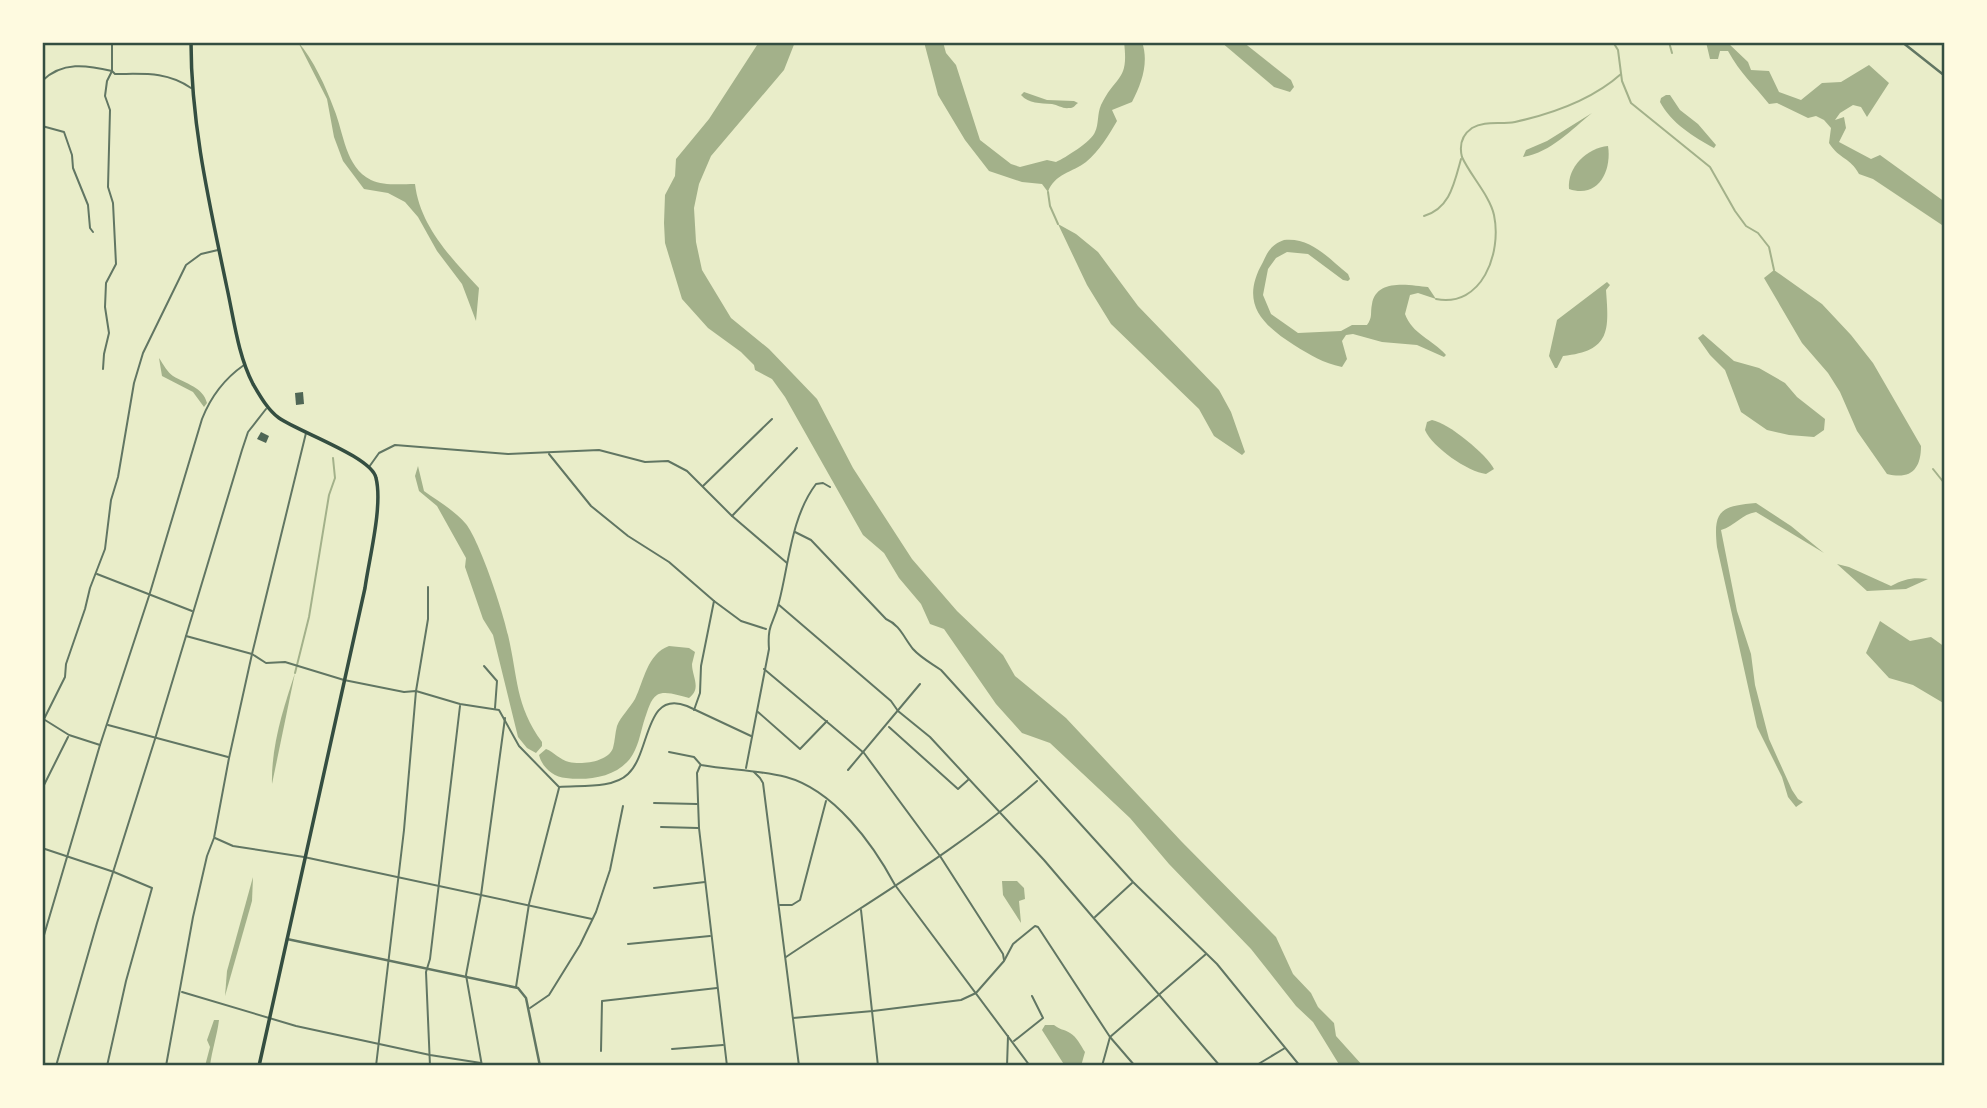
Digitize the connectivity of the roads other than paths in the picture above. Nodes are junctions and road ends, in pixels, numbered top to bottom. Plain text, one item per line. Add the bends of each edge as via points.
1 (112, 42) edge
2 (191, 42) edge
3 (1902, 42) edge
4 (112, 71) junction
5 (1945, 76) edge
6 (42, 81) edge
7 (191, 88) junction
8 (42, 126) edge
9 (93, 232) dead end
10 (219, 250) junction
11 (244, 365) junction
12 (103, 369) dead end
13 (268, 407) junction
14 (772, 419) dead end
15 (306, 433) junction
16 (797, 448) dead end
17 (548, 453) junction
18 (369, 467) junction
19 (703, 486) junction
20 (830, 487) dead end
21 (732, 516) junction
22 (795, 532) junction
23 (787, 563) junction
24 (96, 574) junction
25 (428, 587) dead end
26 (149, 596) junction
27 (714, 601) junction
28 (779, 605) junction
29 (192, 611) junction
30 (767, 630) junction
31 (185, 636) junction
32 (252, 654) junction
33 (484, 666) dead end
34 (764, 669) junction
35 (344, 680) junction
36 (920, 684) dead end
37 (416, 691) junction
38 (460, 704) junction
39 (495, 709) junction
40 (694, 710) junction
41 (757, 711) junction
42 (898, 711) junction
43 (505, 717) junction
44 (44, 719) junction
45 (828, 720) junction
46 (42, 723) edge
47 (107, 724) junction
48 (887, 725) junction
49 (69, 735) junction
50 (751, 736) junction
51 (155, 739) junction
52 (100, 745) junction
53 (669, 752) dead end
54 (864, 753) junction
55 (229, 758) junction
56 (701, 765) junction
57 (746, 769) junction
58 (848, 770) dead end
59 (753, 772) junction
60 (969, 780) junction
61 (1038, 780) junction
62 (559, 787) junction
63 (42, 789) edge
64 (827, 800) junction
65 (654, 803) dead end
66 (697, 804) junction
67 (623, 806) dead end
68 (1000, 814) junction
69 (661, 827) dead end
70 (699, 828) junction
71 (214, 838) junction
72 (42, 848) edge
73 (66, 856) junction
74 (940, 856) junction
75 (304, 857) junction
76 (114, 872) junction
77 (397, 876) junction
78 (705, 882) junction
79 (1133, 882) junction
80 (437, 885) junction
81 (895, 885) junction
82 (654, 888) dead end
83 (481, 895) junction
84 (529, 904) junction
85 (779, 905) junction
86 (861, 909) junction
87 (1094, 917) junction
88 (592, 919) junction
89 (711, 936) junction
90 (287, 939) junction
91 (42, 943) edge
92 (628, 944) dead end
93 (1207, 953) junction
94 (786, 957) junction
95 (389, 960) junction
96 (1004, 961) junction
97 (426, 968) junction
98 (466, 975) junction
99 (516, 987) junction
100 (717, 988) junction
101 (181, 992) junction
102 (976, 993) junction
103 (1158, 993) junction
104 (1032, 996) dead end
105 (529, 1009) junction
106 (873, 1011) junction
107 (269, 1018) junction
108 (793, 1018) junction
109 (1008, 1034) junction
110 (1110, 1037) junction
111 (1014, 1042) junction
112 (380, 1043) junction
113 (724, 1045) junction
114 (1286, 1047) junction
115 (672, 1049) dead end
116 (601, 1051) dead end
117 (1007, 1052) junction
118 (430, 1055) junction
119 (482, 1065) edge
120 (55, 1066) edge
121 (107, 1066) edge
122 (166, 1066) edge
123 (259, 1066) edge
124 (376, 1066) edge
125 (430, 1066) edge
126 (540, 1066) edge
127 (727, 1066) edge
128 (799, 1066) edge
129 (878, 1066) edge
130 (1007, 1066) edge
131 (1030, 1066) edge
132 (1101, 1066) edge
133 (1135, 1066) edge
134 (1220, 1066) edge
135 (1255, 1066) edge
136 (1300, 1066) edge

1 - 4 street
2 - 7 main road
3 - 5 street
4 - 6 street via 72,65
4 - 7 street via 173,77
4 - 12 street via 105,96 110,110 108,187 116,264 106,283 109,333
7 - 10 main road
8 - 9 street via 64,132
10 - 11 main road
10 - 24 street via 201,254 186,265 143,353 105,549
11 - 13 main road
11 - 26 street via 211,397 205,410
13 - 15 main road
13 - 29 street via 252,426 242,450
14 - 19 street
15 - 18 main road
15 - 32 street
16 - 21 street
17 - 18 street via 395,445 379,453
17 - 19 street via 599,450 645,462 668,461
17 - 27 street via 591,506
18 - 35 main road via 377,479 375,520
19 - 21 street
20 - 22 street via 816,484
21 - 23 street
22 - 23 street
22 - 61 street via 811,540 894,622 914,649 941,670 991,723
23 - 28 street
24 - 26 street
24 - 44 street via 65,677
25 - 37 street via 428,619
26 - 29 street
26 - 47 street
27 - 30 street via 741,621
27 - 40 street
28 - 30 street
28 - 42 street
29 - 31 street
30 - 34 street
31 - 32 street
31 - 51 street
32 - 35 street via 266,663 285,662
32 - 55 street
33 - 39 street via 496,681
34 - 41 street
34 - 45 street
35 - 37 street
35 - 75 main road
36 - 42 street
37 - 38 street
37 - 77 street
38 - 39 street
38 - 80 street
39 - 43 street
40 - 50 street
40 - 62 street via 677,702 662,705 627,776
41 - 45 street via 800,750
41 - 50 street
42 - 48 street
42 - 60 street
43 - 62 street via 519,746
43 - 83 street
44 - 46 street
44 - 49 street
45 - 54 street
47 - 51 street
47 - 52 street
48 - 54 street
48 - 60 street via 958,789
49 - 52 street
49 - 63 street
50 - 57 street
51 - 55 street
51 - 76 street
52 - 73 street
53 - 56 street via 694,757
54 - 58 street
54 - 74 street
55 - 71 street
56 - 57 street
56 - 66 street
57 - 59 street
59 - 64 street via 790,778
59 - 85 street via 763,783
60 - 68 street
61 - 68 street
61 - 79 street
62 - 84 street
64 - 81 street via 852,820
64 - 85 street via 800,900
65 - 66 street
66 - 70 street
67 - 88 street via 610,870
68 - 74 street
68 - 87 street
69 - 70 street
70 - 78 street
71 - 75 street via 233,846
71 - 101 street via 193,917
72 - 73 street
73 - 76 street
73 - 91 street
74 - 81 street
74 - 96 street
75 - 77 street
75 - 90 main road
76 - 120 street
76 - 121 street via 152,888
77 - 80 street
77 - 95 street
78 - 82 street
78 - 89 street
79 - 87 street
79 - 93 street
80 - 83 street
80 - 97 street
81 - 86 street
81 - 102 street
83 - 84 street
83 - 98 street
84 - 88 street
84 - 99 street
85 - 94 street
86 - 94 street
86 - 106 street
87 - 103 street
88 - 105 street via 548,995
89 - 92 street
89 - 100 street
90 - 95 street
90 - 107 main road
93 - 103 street
93 - 114 street
94 - 108 street
95 - 97 street
95 - 112 street
96 - 102 street
96 - 110 street via 1013,944 1038,927
97 - 98 street
97 - 118 street
98 - 99 street
98 - 119 street
99 - 105 street
100 - 113 street
100 - 116 street via 602,1001
101 - 107 street
101 - 122 street
102 - 106 street via 961,1000
102 - 109 street
103 - 110 street
103 - 134 street
104 - 111 street via 1043,1018
105 - 126 street
106 - 108 street
106 - 129 street
107 - 112 street
107 - 123 main road
108 - 128 street
109 - 111 street
109 - 117 street
110 - 132 street
110 - 133 street
111 - 117 street
111 - 131 street
112 - 118 street
112 - 124 street
113 - 115 street
113 - 127 street
114 - 135 street
114 - 136 street
117 - 130 street
118 - 119 street
118 - 125 street

